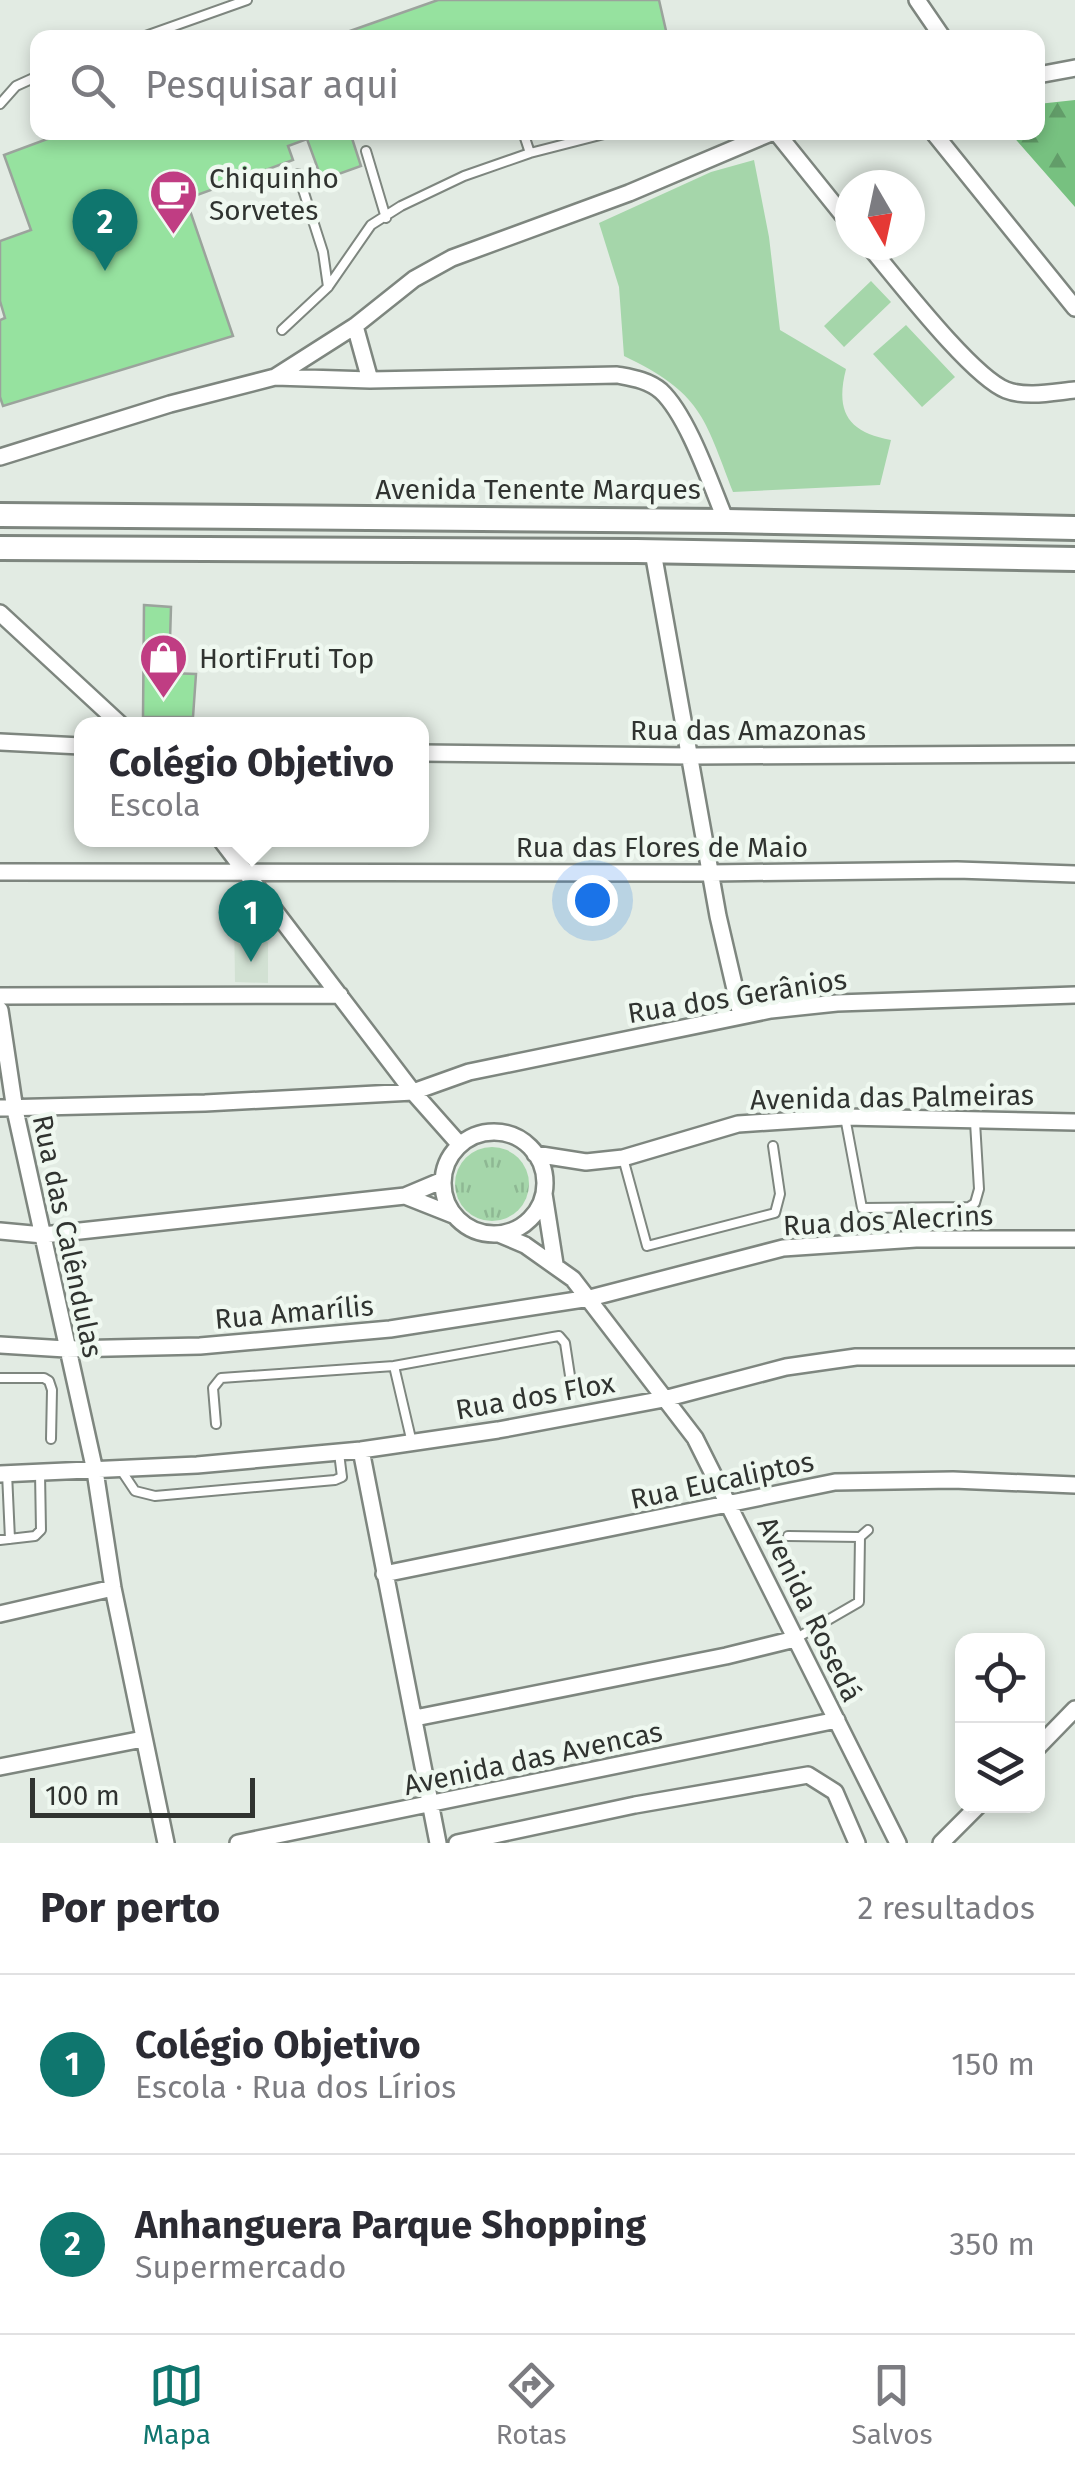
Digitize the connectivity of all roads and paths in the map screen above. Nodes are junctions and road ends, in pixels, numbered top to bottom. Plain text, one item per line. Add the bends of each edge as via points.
1 (247, 0) edge
2 (916, 0) edge
3 (163, 30) edge
4 (937, 30) edge
5 (1074, 66) edge
6 (1045, 73) edge
7 (30, 80) edge
8 (0, 104) edge
9 (526, 140) edge
10 (581, 140) edge
11 (755, 140) edge
12 (781, 140) edge
13 (939, 140) edge
14 (366, 151) dead end
15 (530, 153) junction
16 (298, 174) dead end
17 (835, 206) edge
18 (386, 218) junction
19 (881, 260) edge
20 (328, 287) junction
21 (1075, 308) edge
22 (355, 326) junction
23 (282, 330) dead end
24 (275, 377) junction
25 (370, 380) junction
26 (1075, 390) edge
27 (0, 457) edge
28 (0, 515) edge
29 (726, 520) junction
30 (1075, 528) edge
31 (0, 548) edge
32 (652, 552) junction
33 (1075, 559) edge
34 (0, 613) edge
35 (112, 717) edge
36 (0, 742) edge
37 (74, 746) edge
38 (429, 753) edge
39 (1075, 754) edge
40 (690, 756) junction
41 (227, 847) edge
42 (0, 872) edge
43 (248, 872) junction
44 (711, 874) junction
45 (1075, 874) edge
46 (340, 995) junction
47 (1075, 995) edge
48 (0, 996) edge
49 (0, 1010) edge
50 (741, 1015) junction
51 (413, 1092) junction
52 (8, 1109) edge
53 (845, 1117) junction
54 (974, 1117) junction
55 (1075, 1122) edge
56 (460, 1145) junction
57 (774, 1146) dead end
58 (535, 1154) junction
59 (623, 1158) junction
60 (443, 1180) junction
61 (544, 1192) junction
62 (405, 1196) junction
63 (454, 1215) junction
64 (0, 1231) edge
65 (499, 1234) junction
66 (43, 1236) junction
67 (1075, 1239) edge
68 (555, 1264) junction
69 (590, 1298) junction
70 (0, 1345) edge
71 (66, 1349) junction
72 (1075, 1357) edge
73 (394, 1366) junction
74 (0, 1378) edge
75 (572, 1388) dead end
76 (664, 1399) junction
77 (216, 1424) dead end
78 (51, 1439) dead end
79 (412, 1442) junction
80 (361, 1450) junction
81 (340, 1452) junction
82 (121, 1470) junction
83 (95, 1472) junction
84 (40, 1473) junction
85 (4, 1474) edge
86 (1075, 1485) edge
87 (731, 1505) junction
88 (868, 1530) dead end
89 (788, 1536) dead end
90 (860, 1537) junction
91 (10, 1539) junction
92 (0, 1540) edge
93 (384, 1574) junction
94 (113, 1588) junction
95 (0, 1614) edge
96 (795, 1639) junction
97 (1075, 1710) edge
98 (415, 1718) junction
99 (837, 1720) junction
100 (143, 1739) junction
101 (1045, 1740) edge
102 (0, 1767) edge
103 (431, 1804) junction
104 (971, 1813) edge
105 (166, 1843) edge
106 (238, 1843) edge
107 (438, 1843) edge
108 (457, 1843) edge
109 (857, 1843) edge
110 (898, 1843) edge
111 (940, 1843) edge

1 - 3 lane
2 - 4 street
5 - 6 street
7 - 8 lane
9 - 15 lane
10 - 15 lane
11 - 22 street via 452,258
12 - 17 street
13 - 21 street
14 - 18 lane
15 - 18 lane via 464,176
16 - 20 lane
18 - 20 lane via 371,226
19 - 26 street via 998,386 1024,393
20 - 23 lane
22 - 24 street
22 - 25 street
24 - 25 street
24 - 27 street
25 - 29 street via 617,374 643,379 677,410
28 - 29 main road, Avenida Tenente Marques
29 - 30 main road, Avenida Tenente Marques
31 - 32 main road
32 - 33 main road
32 - 40 street
34 - 35 street
36 - 37 street
38 - 40 street, Rua das Amazonas
39 - 40 street, Rua das Amazonas
40 - 44 street
41 - 43 street
42 - 43 street, Rua das Flores de Maio
43 - 44 street, Rua das Flores de Maio
43 - 46 street
44 - 45 street, Rua das Flores de Maio
44 - 50 street
46 - 48 street
46 - 51 street
47 - 50 street, Rua dos Gerânios via 837,1003
49 - 52 street, Rua das Calêndulas
50 - 51 street, Rua dos Gerânios via 468,1072
51 - 52 street, Rua dos Gerânios
51 - 56 street
52 - 66 street, Rua das Calêndulas
53 - 54 street, Avenida das Palmeiras
53 - 54 lane via 862,1208 975,1203
53 - 59 street, Avenida das Palmeiras via 738,1124
54 - 55 street, Avenida das Palmeiras
56 - 58 street via 501,1133
56 - 60 street
57 - 59 lane via 780,1194 774,1213 647,1246
58 - 59 street, Avenida das Palmeiras via 586,1162
58 - 61 street
60 - 62 street
60 - 63 street
61 - 65 street via 532,1217
61 - 68 street
62 - 63 street
62 - 66 street
63 - 65 street via 474,1230
64 - 66 street
65 - 68 street, Avenida Rosedá
66 - 71 street, Rua das Calêndulas
67 - 69 street, Rua dos Alecrins via 783,1248
68 - 69 street, Avenida Rosedá
69 - 71 street, Rua Amarílis via 390,1329 200,1346
69 - 76 street, Avenida Rosedá
70 - 71 street, Rua Amarílis
71 - 83 street, Rua das Calêndulas
72 - 76 street, Rua dos Flox via 856,1357 786,1367
73 - 75 lane via 559,1336
73 - 77 lane via 217,1380
73 - 79 lane
74 - 78 lane via 49,1381
76 - 79 street, Rua dos Flox
76 - 87 street, Avenida Rosedá via 695,1438
79 - 80 street, Rua dos Flox
80 - 81 street, Rua dos Flox
80 - 93 street
81 - 82 street, Rua dos Flox
81 - 82 lane via 342,1477 336,1480 155,1496 135,1490
82 - 83 street, Rua dos Flox
83 - 84 street, Rua dos Flox
83 - 94 street, Rua das Calêndulas
84 - 85 street, Rua dos Flox
84 - 91 lane via 41,1530
85 - 91 lane
86 - 87 street, Rua Eucaliptos via 835,1482
87 - 93 street, Rua Eucaliptos
87 - 96 street, Avenida Rosedá
88 - 90 lane
89 - 90 lane
90 - 96 lane via 859,1602
91 - 92 lane
93 - 98 street
94 - 95 street
94 - 100 street, Rua das Calêndulas
96 - 98 street
96 - 99 street, Avenida Rosedá
97 - 101 street
98 - 103 street
99 - 103 street, Avenida das Avencas
99 - 110 street, Avenida Rosedá
100 - 102 street
100 - 105 street, Rua das Calêndulas
103 - 106 street, Avenida das Avencas
103 - 107 street
104 - 111 street
108 - 109 street via 808,1775 834,1792

